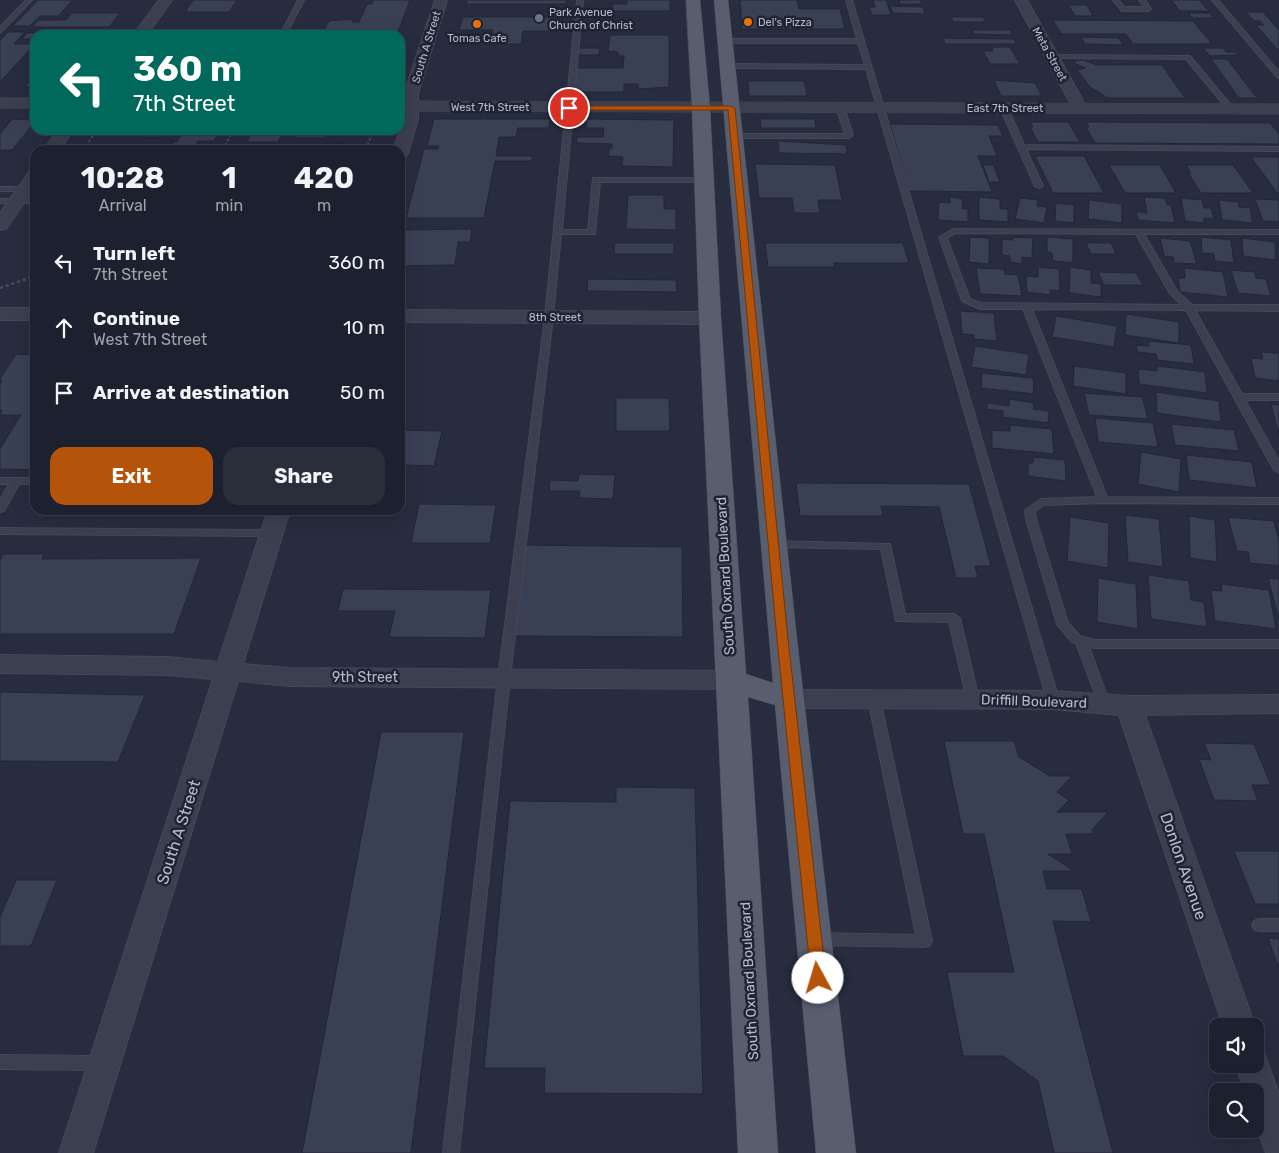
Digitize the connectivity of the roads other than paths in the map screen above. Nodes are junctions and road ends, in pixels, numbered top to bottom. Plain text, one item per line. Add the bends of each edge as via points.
1 (28, 0) edge
2 (166, 0) edge
3 (301, 0) edge
4 (441, 0) edge
5 (580, 0) edge
6 (693, 0) edge
7 (721, 0) edge
8 (848, 0) edge
9 (1021, 0) edge
10 (1116, 0) edge
11 (1142, 0) edge
12 (1215, 0) edge
13 (144, 30) edge
14 (286, 30) edge
15 (0, 31) edge
16 (725, 41) junction
17 (861, 41) junction
18 (1052, 57) junction
19 (727, 66) junction
20 (868, 67) junction
21 (1279, 76) edge
22 (0, 103) edge
23 (30, 103) edge
24 (406, 106) edge
25 (569, 108) junction
26 (700, 108) junction
27 (731, 108) junction
28 (840, 108) junction
29 (880, 108) junction
30 (1004, 108) junction
31 (1080, 108) junction
32 (1230, 109) junction
33 (1278, 111) edge
34 (734, 136) junction
35 (403, 145) edge
36 (1021, 147) junction
37 (1279, 148) edge
38 (704, 180) junction
39 (1039, 186) dead end
40 (0, 189) edge
41 (30, 191) edge
42 (0, 201) edge
43 (0, 225) edge
44 (1138, 231) junction
45 (557, 232) junction
46 (1279, 232) edge
47 (1027, 307) junction
48 (1189, 307) junction
49 (1279, 308) edge
50 (0, 314) edge
51 (30, 314) edge
52 (405, 316) edge
53 (549, 317) junction
54 (710, 318) junction
55 (1238, 397) junction
56 (1279, 398) edge
57 (1279, 470) edge
58 (16, 480) junction
59 (0, 481) edge
60 (30, 481) edge
61 (1103, 500) junction
62 (1279, 501) edge
63 (0, 509) edge
64 (276, 522) edge
65 (0, 530) edge
66 (773, 545) junction
67 (1082, 640) junction
68 (1279, 644) edge
69 (0, 664) edge
70 (229, 672) junction
71 (504, 678) junction
72 (731, 680) junction
73 (789, 699) junction
74 (874, 699) junction
75 (973, 700) junction
76 (1053, 700) junction
77 (1279, 704) edge
78 (1117, 705) junction
79 (1259, 925) dead end
80 (1279, 925) edge
81 (814, 939) junction
82 (1236, 1018) edge
83 (0, 1062) edge
84 (104, 1063) junction
85 (1255, 1073) edge
86 (1279, 1143) edge
87 (76, 1153) edge
88 (450, 1153) edge
89 (758, 1153) edge
90 (836, 1153) edge

1 - 15 lane
2 - 13 street
3 - 14 lane
4 - 24 street, South A Street
5 - 25 lane
6 - 26 main road, South Oxnard Boulevard
7 - 16 main road
8 - 17 lane
9 - 18 street, Meta Street
10 - 11 lane via 1122,9 1148,9
12 - 21 lane
16 - 17 lane
16 - 19 main road
17 - 20 lane
18 - 31 street, Meta Street
18 - 32 lane via 1188,57
19 - 20 lane
19 - 27 main road
20 - 29 lane
22 - 23 street
24 - 25 street, West 7th Street
24 - 35 street, South A Street via 411,119
25 - 26 street, West 7th Street
25 - 45 lane
26 - 27 street, West 7th Street
26 - 38 main road, South Oxnard Boulevard
27 - 28 street, East 7th Street
27 - 34 main road
28 - 29 street, East 7th Street
28 - 34 lane via 846,136
29 - 30 street, East 7th Street
29 - 76 lane
30 - 31 street, East 7th Street
30 - 36 lane
31 - 32 street, East 7th Street
32 - 33 street, East 7th Street
34 - 66 main road
36 - 37 lane
36 - 39 lane
38 - 45 lane via 596,180 592,232
38 - 54 main road, South Oxnard Boulevard
40 - 41 lane
41 - 42 lane
41 - 43 street
44 - 46 lane
44 - 47 lane via 954,231 944,237 966,301 980,306
44 - 48 lane via 1173,292
45 - 53 lane
47 - 48 lane
47 - 61 lane
48 - 49 lane
48 - 55 lane
50 - 51 street
52 - 53 street, 8th Street
53 - 54 street, 8th Street
53 - 71 lane
54 - 72 main road, South Oxnard Boulevard
55 - 56 lane
55 - 57 lane
58 - 59 lane
58 - 60 lane
58 - 63 lane
61 - 62 lane
61 - 67 lane via 1041,502 1030,510 1063,624 1076,639
64 - 65 lane
64 - 70 street, South A Street
66 - 73 main road
66 - 75 lane via 886,546 900,618 954,618
67 - 68 lane via 1095,644
67 - 78 lane
69 - 70 street, 9th Street via 168,666
70 - 71 street, 9th Street via 289,677
70 - 84 street, South A Street
71 - 72 street, 9th Street
71 - 88 lane
72 - 73 main road
72 - 89 main road, South Oxnard Boulevard
73 - 74 street, Driffill Boulevard
73 - 81 main road
74 - 75 street, Driffill Boulevard
74 - 81 lane via 925,941
75 - 76 street, Driffill Boulevard
76 - 78 street, Driffill Boulevard
77 - 78 street, Driffill Boulevard
78 - 82 street, Donlon Avenue
79 - 80 lane
81 - 90 main road
83 - 84 lane
84 - 87 street, South A Street
85 - 86 street

